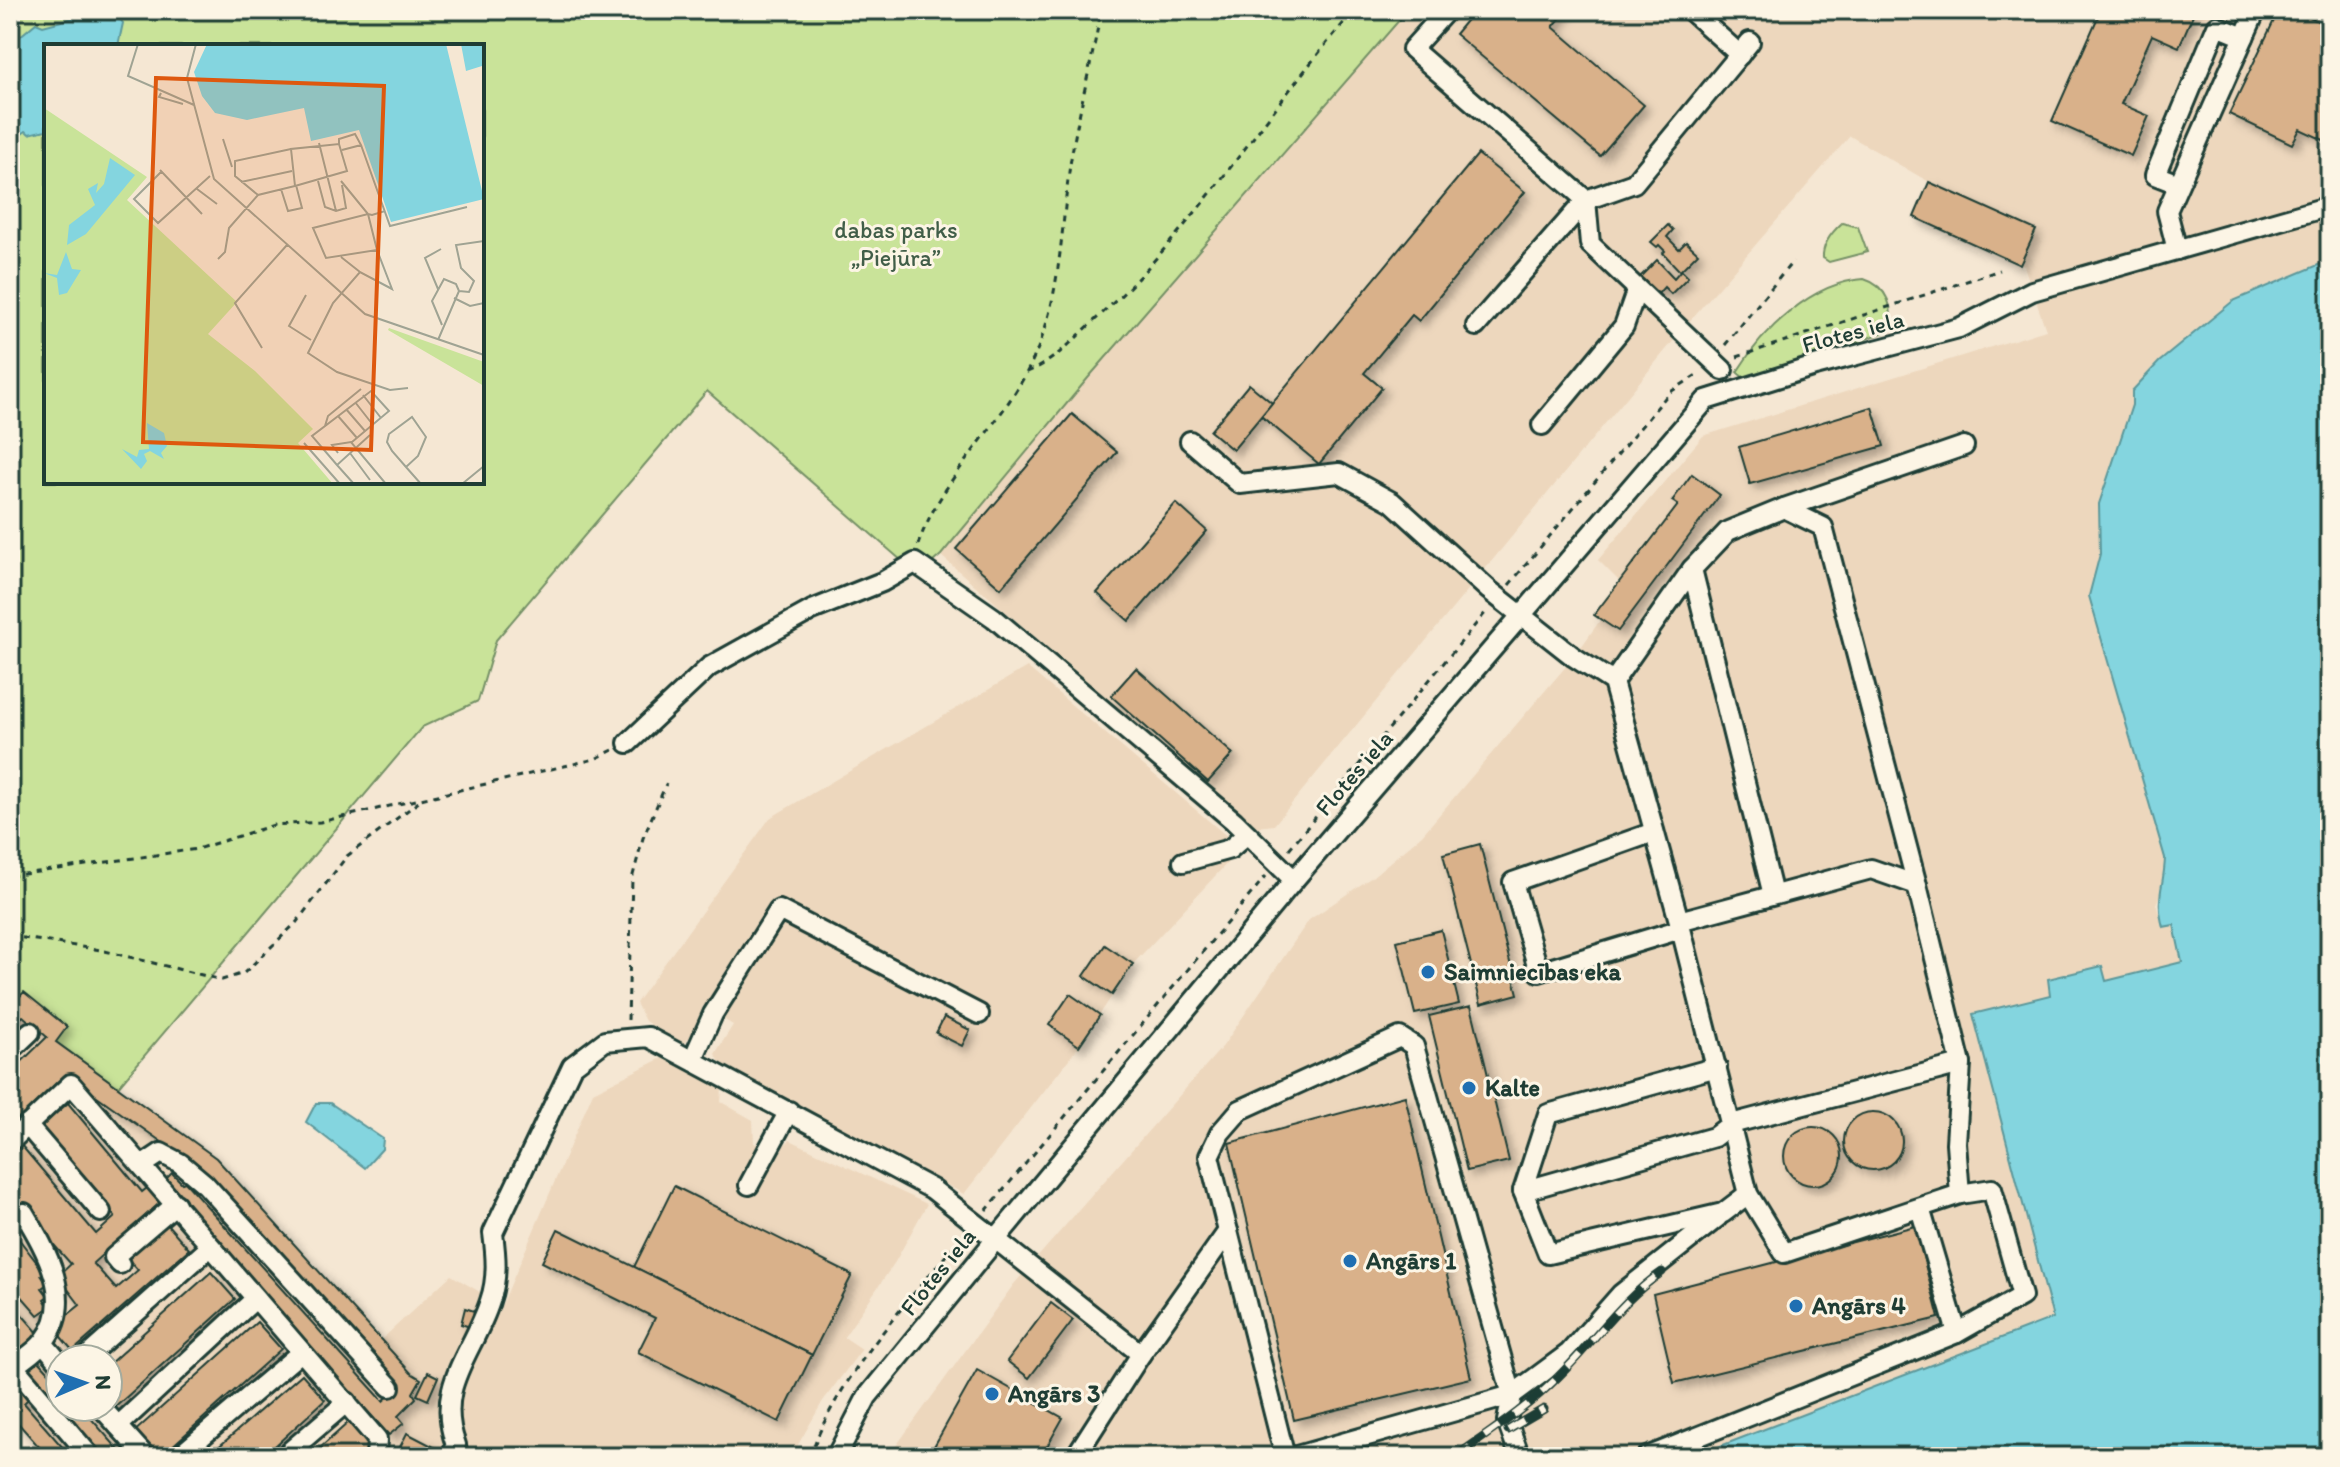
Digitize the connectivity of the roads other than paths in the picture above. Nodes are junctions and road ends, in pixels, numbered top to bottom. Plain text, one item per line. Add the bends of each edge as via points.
1 (1447, 10) edge
2 (1690, 10) edge
3 (2256, 10) edge
4 (2244, 37) junction
5 (2178, 184) junction
6 (1586, 200) junction
7 (2330, 206) edge
8 (2177, 250) junction
9 (1637, 289) junction
10 (1476, 326) dead end
11 (1728, 364) road end
12 (1542, 425) dead end
13 (1190, 441) dead end
14 (1964, 446) dead end
15 (1784, 508) junction
16 (1692, 569) junction
17 (1522, 613) junction
18 (1613, 682) junction
19 (628, 743) road end
20 (1654, 832) junction
21 (1247, 834) junction
22 (1183, 862) dead end
23 (1294, 880) junction
24 (1917, 885) junction
25 (1773, 895) junction
26 (1680, 925) junction
27 (979, 1014) dead end
28 (30, 1032) dead end
29 (10, 1051) edge
30 (693, 1059) junction
31 (1961, 1064) junction
32 (1717, 1067) junction
33 (789, 1111) junction
34 (1731, 1124) junction
35 (27, 1125) junction
36 (10, 1142) edge
37 (143, 1165) junction
38 (749, 1185) dead end
39 (1523, 1191) junction
40 (1748, 1194) junction
41 (1960, 1194) junction
42 (176, 1204) junction
43 (1920, 1208) junction
44 (101, 1212) dead end
45 (1723, 1213) junction
46 (10, 1224) edge
47 (1228, 1231) junction
48 (996, 1239) junction
49 (209, 1248) junction
50 (120, 1264) dead end
51 (255, 1299) junction
52 (1957, 1333) junction
53 (43, 1343) joint
54 (102, 1343) edge
55 (300, 1353) junction
56 (1141, 1354) junction
57 (11, 1366) edge
58 (390, 1387) dead end
59 (1512, 1395) junction
60 (347, 1402) junction
61 (115, 1423) edge
62 (118, 1426) junction
63 (91, 1457) edge
64 (146, 1457) edge
65 (178, 1457) edge
66 (283, 1457) edge
67 (376, 1457) edge
68 (450, 1457) edge
69 (836, 1457) edge
70 (1075, 1457) edge
71 (1285, 1457) edge
72 (1293, 1457) edge
73 (1520, 1457) edge
74 (1647, 1457) edge

1 - 6 street via 1412,49
2 - 6 street via 1745,48 1634,183
3 - 4 street
4 - 5 street
4 - 5 street via 2217,26 2155,175
5 - 8 street via 2167,211
6 - 9 street via 1590,244
6 - 10 street
7 - 8 street, Flotes iela
8 - 17 street, Flotes iela via 2032,291 1959,328 1706,400
9 - 11 street
9 - 12 street via 1624,326
13 - 17 street via 1240,484 1339,473 1392,502
14 - 15 street
15 - 16 street via 1728,531
15 - 24 street via 1823,527
16 - 18 street
16 - 25 street
17 - 18 street
17 - 23 street, Flotes iela
18 - 20 street
19 - 21 street via 709,667 812,610 915,563 994,618
20 - 26 street
20 - 26 street via 1513,882 1539,972
21 - 22 street via 1230,849
21 - 23 street
23 - 48 street, Flotes iela
24 - 25 street via 1871,869
24 - 31 street
25 - 26 street
26 - 32 street
27 - 30 street via 779,910 713,1014
28 - 29 street
30 - 33 street
30 - 68 street via 648,1037 605,1041 572,1066 493,1233 497,1262 491,1300 446,1407 456,1445
31 - 34 street
31 - 41 street via 1956,1143
32 - 34 street
32 - 39 street via 1548,1114
33 - 38 street
33 - 48 street via 932,1189
34 - 39 street via 1714,1137
34 - 40 street
35 - 36 street
35 - 37 street via 71,1084
35 - 44 street
37 - 42 street
37 - 58 street via 161,1153 205,1184
39 - 45 street via 1548,1254
40 - 43 street via 1784,1253
40 - 45 street
41 - 43 street
41 - 52 street via 1992,1189 2022,1296
42 - 49 street
42 - 50 street via 114,1257
43 - 52 street
45 - 59 street via 1621,1294 1569,1353
46 - 53 street via 24,1213 54,1276 60,1299
47 - 56 street
47 - 59 street via 1209,1156 1240,1110 1400,1037 1414,1046
47 - 71 street
48 - 56 street
48 - 69 street, Flotes iela via 867,1397
49 - 51 street
49 - 54 street
51 - 55 street
51 - 62 street
52 - 74 street
53 - 57 street
55 - 60 street
55 - 65 street
56 - 70 street
57 - 63 street
59 - 72 street
59 - 73 street via 1507,1421
60 - 66 street
60 - 67 street via 377,1439
61 - 62 street
62 - 64 street

